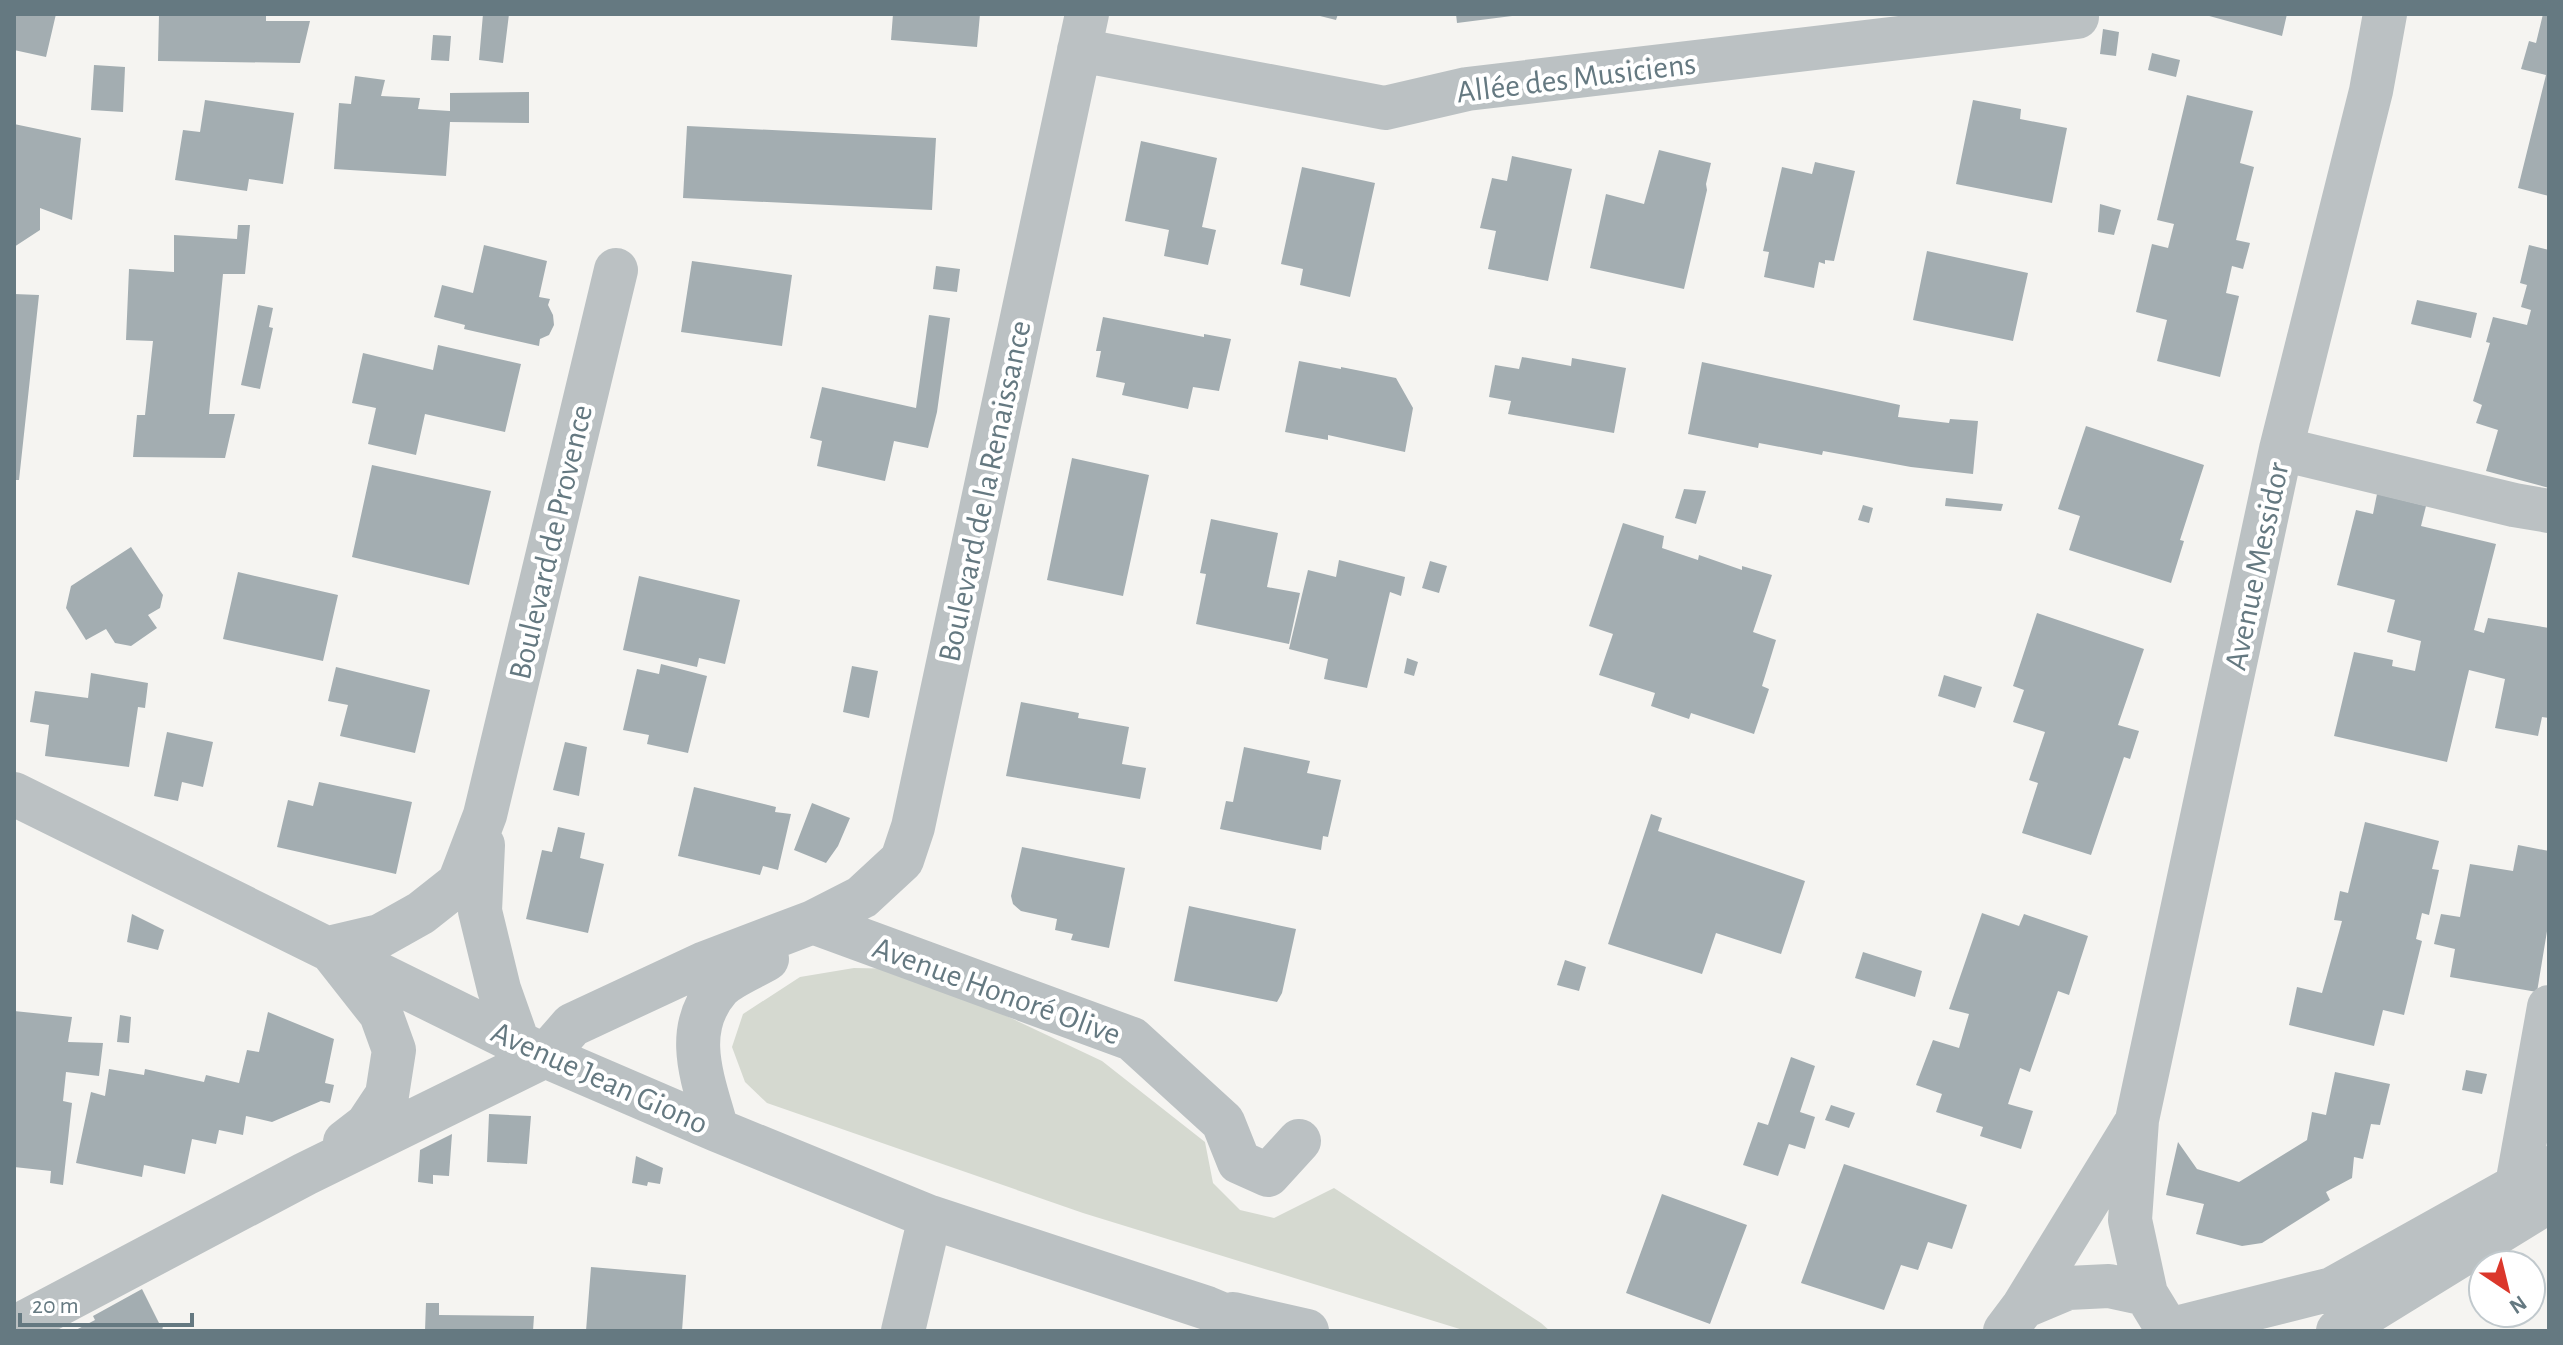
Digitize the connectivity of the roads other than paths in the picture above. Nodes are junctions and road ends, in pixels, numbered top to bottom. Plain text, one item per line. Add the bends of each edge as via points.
1 (2385, 14) edge
2 (2077, 17) dead end
3 (1083, 32) edge
4 (616, 270) dead end
5 (2281, 449) junction
6 (2549, 511) edge
7 (14, 794) edge
8 (485, 815) junction
9 (813, 922) junction
10 (329, 948) junction
11 (2549, 1007) edge
12 (531, 1048) junction
13 (2137, 1120) junction
14 (717, 1130) junction
15 (1299, 1141) dead end
16 (305, 1174) junction
17 (2538, 1185) edge
18 (930, 1217) junction
19 (1207, 1308) junction
20 (2161, 1318) edge
21 (2014, 1319) edge
22 (19, 1327) edge
23 (903, 1331) edge
24 (1262, 1331) edge
25 (1307, 1331) edge
26 (2338, 1331) edge

1 - 5 street, Avenue Messidor via 2371,91
2 - 3 street, Allée des Musiciens via 1467,89 1385,108
3 - 9 street, Boulevard de la Renaissance via 913,827 902,860 862,897
4 - 8 street, Boulevard de Provence
5 - 6 street
5 - 13 street, Avenue Messidor
7 - 10 street, Avenue Jean Giono
8 - 10 street, Boulevard de Provence via 459,883 380,936
8 - 12 street, Boulevard de Provence via 480,911 499,989
9 - 12 street via 705,963
9 - 14 street via 720,987 700,1019 696,1052
9 - 15 street, Avenue Honoré Olive via 1132,1039 1223,1122 1239,1162 1268,1175
10 - 12 street, Avenue Jean Giono
10 - 16 street via 381,1014 394,1050 387,1095 367,1125
11 - 17 street
12 - 14 street, Avenue Jean Giono
12 - 16 street
13 - 20 street, Avenue Messidor via 2130,1220
13 - 21 street, Avenue Messidor
14 - 18 street, Avenue Jean Giono
16 - 22 street
17 - 20 street via 2332,1289
17 - 26 street
18 - 19 street, Avenue Jean Giono
18 - 23 street
19 - 24 street, Avenue Jean Giono
19 - 25 street, Avenue Jean Giono
20 - 21 street via 2109,1286 2068,1288

